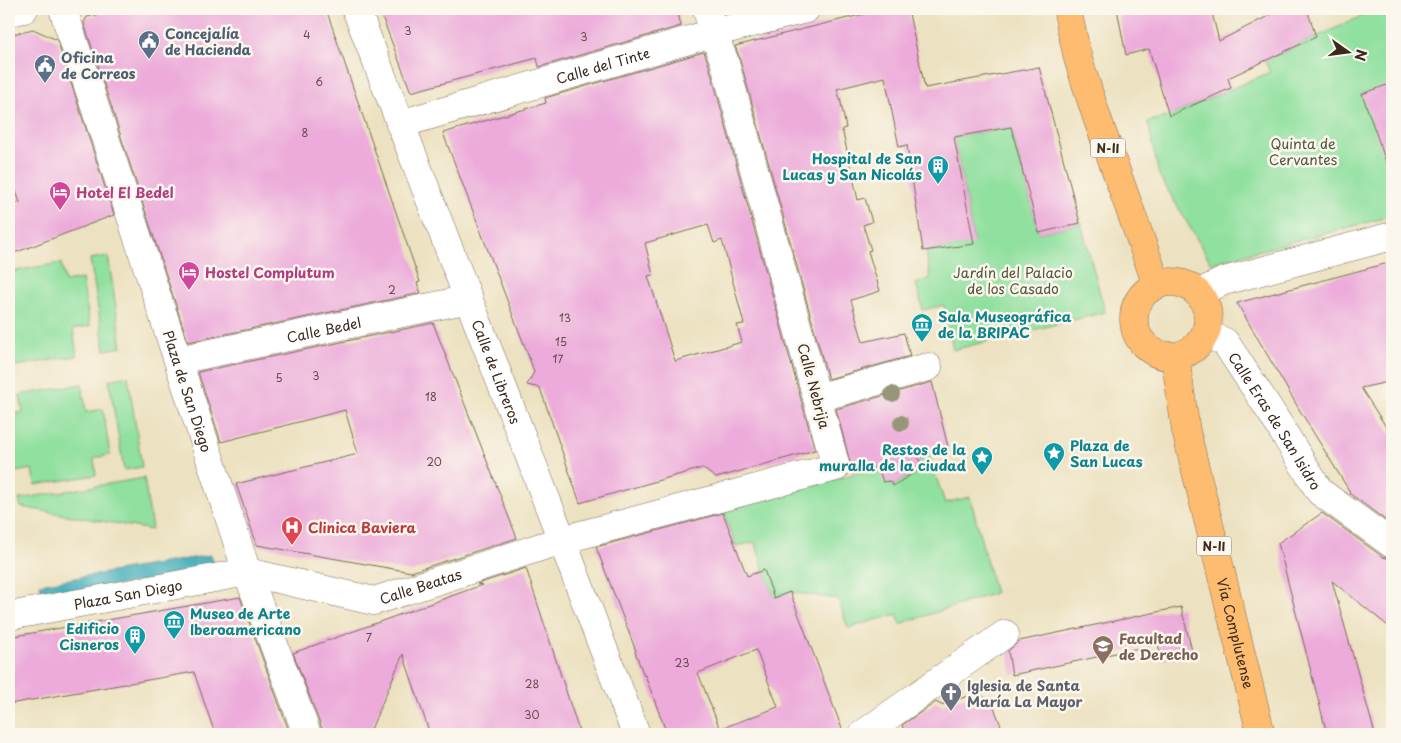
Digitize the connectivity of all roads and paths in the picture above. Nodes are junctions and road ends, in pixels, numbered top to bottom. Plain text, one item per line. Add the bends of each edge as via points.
1 (24, 9) edge
2 (63, 9) edge
3 (356, 9) edge
4 (806, 9) edge
5 (1067, 9) edge
6 (9, 12) edge
7 (710, 21) edge
8 (400, 124) junction
9 (1392, 236) edge
10 (1157, 285) junction
11 (1199, 293) junction
12 (469, 298) junction
13 (1206, 334) junction
14 (1175, 356) junction
15 (178, 360) junction
16 (928, 367) dead end
17 (818, 398) junction
18 (562, 540) junction
19 (1392, 544) edge
20 (247, 572) junction
21 (9, 616) edge
22 (1005, 634) dead end
23 (306, 734) edge
24 (636, 734) edge
25 (863, 734) edge
26 (1261, 734) edge

1 - 6 street
2 - 15 street, Plaza de San Diego
3 - 8 street, Calle de Libreros
4 - 7 street, Calle del Tinte
5 - 10 main road, N-II via 1078,59 1096,115
7 - 8 street, Calle del Tinte
7 - 17 street, Calle Nebrija via 724,60
8 - 12 street, Calle de Libreros
9 - 11 street via 1224,281
10 - 11 main road via 1172,282 1186,285
10 - 14 main road via 1138,302 1134,315 1136,328 1150,350
11 - 13 main road via 1209,320
12 - 15 street, Calle Bedel
12 - 18 street, Calle de Libreros
13 - 14 main road via 1188,353
13 - 19 street, Calle Eras de San Isidro via 1225,342 1320,492
14 - 26 main road, Vía Complutense / N-II via 1186,431
15 - 20 street, Plaza de San Diego
16 - 17 street
17 - 18 street, Calle Nebrija via 836,467
18 - 20 street, Calle Beatas via 374,601
18 - 24 street, Calle de Libreros
20 - 21 street, Plaza San Diego
20 - 23 street, Plaza de San Diego
22 - 25 street

